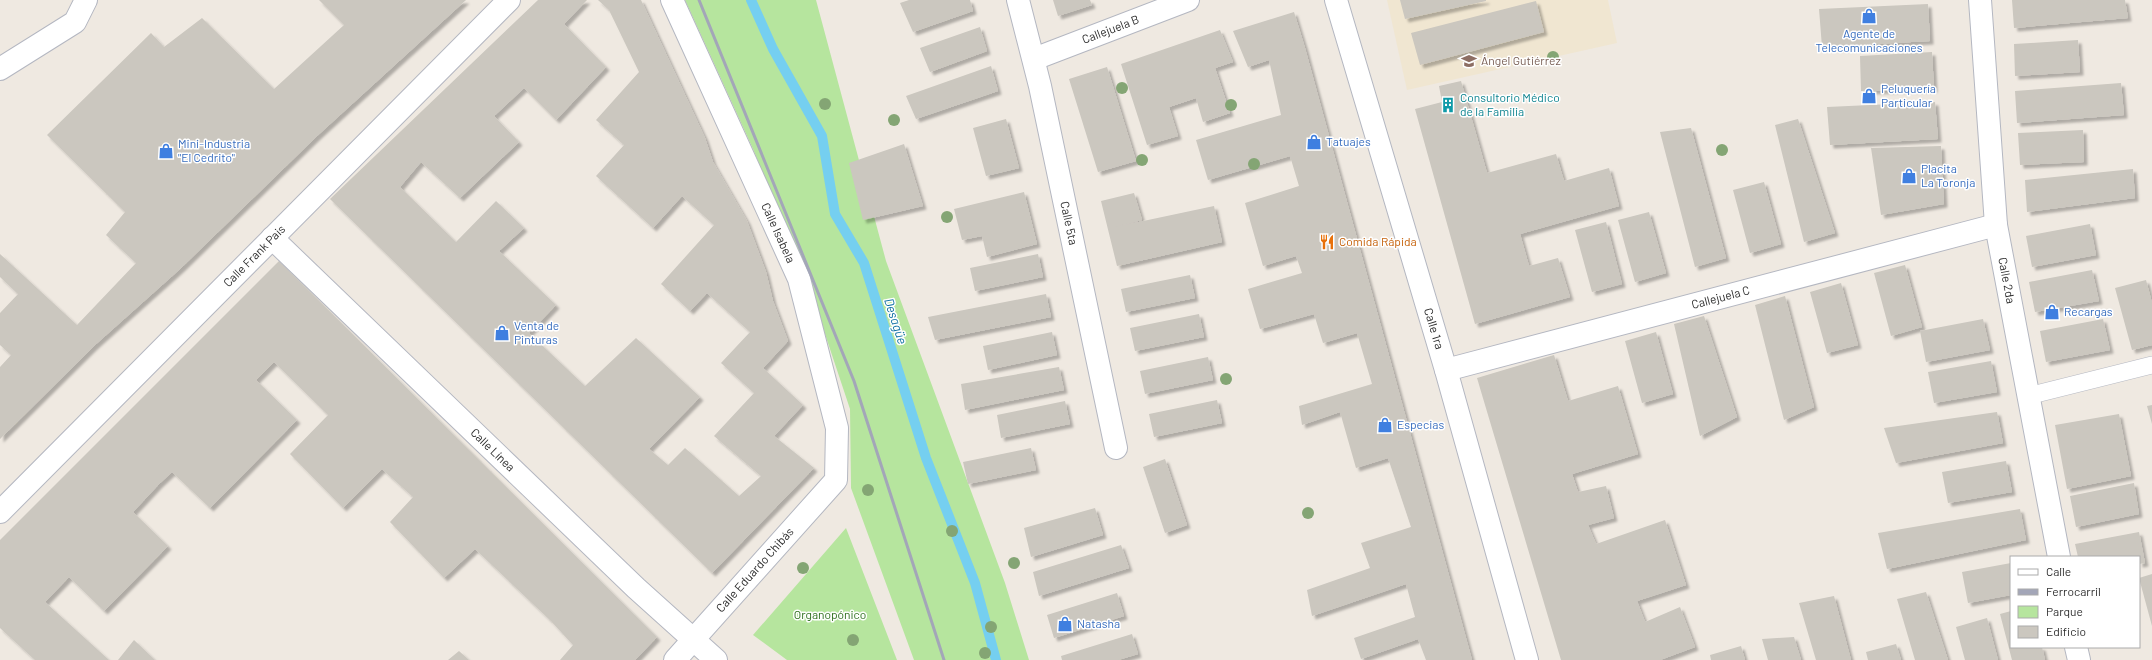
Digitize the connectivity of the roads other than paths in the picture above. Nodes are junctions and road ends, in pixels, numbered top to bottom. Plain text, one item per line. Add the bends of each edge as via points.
1 (86, 0) edge
2 (509, 0) edge
3 (672, 0) edge
4 (1018, 0) edge
5 (1188, 0) edge
6 (1336, 0) edge
7 (1980, 0) edge
8 (1034, 59) junction
9 (0, 69) edge
10 (1996, 226) junction
11 (272, 238) junction
12 (2152, 365) edge
13 (1446, 370) junction
14 (2028, 396) junction
15 (1116, 448) dead end
16 (836, 480) joint
17 (0, 512) edge
18 (2059, 556) edge
19 (693, 640) junction
20 (2076, 648) edge
21 (675, 660) edge
22 (716, 660) edge
23 (1527, 660) edge
24 (2079, 660) edge

1 - 9 street via 75,22
2 - 11 street, Calle Frank Pais
3 - 16 street, Calle Isabela via 799,279 837,428
4 - 8 street, Calle 5ta
5 - 8 street, Callejuela B
6 - 13 street, Calle 1ra
7 - 10 street, Calle 2da
8 - 15 street, Calle 5ta
10 - 13 street, Callejuela C
10 - 14 street, Calle 2da
11 - 17 street, Calle Frank Pais
11 - 19 street, Calle Línea
12 - 14 lane
13 - 23 street, Calle 1ra
14 - 18 street, Calle 2da
16 - 19 street, Calle Eduardo Chibás
19 - 21 street, Calle Eduardo Chibás
19 - 22 street, Calle Línea
20 - 24 street

